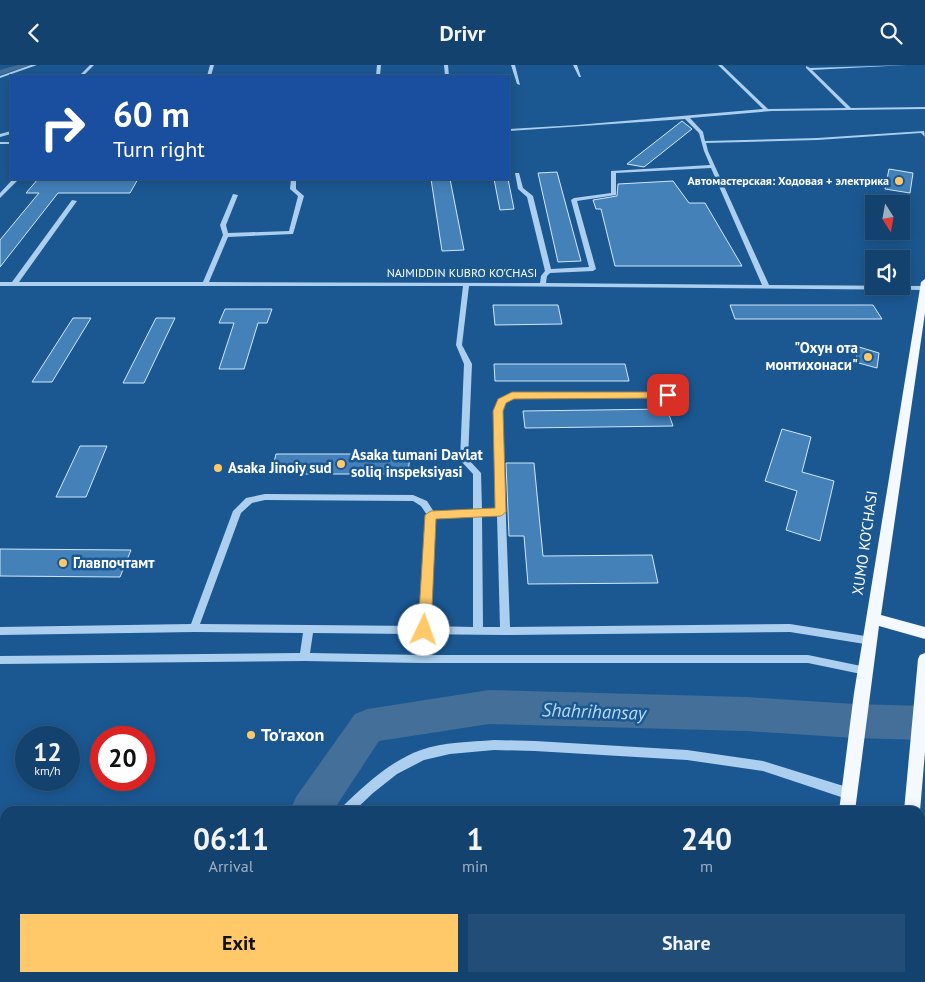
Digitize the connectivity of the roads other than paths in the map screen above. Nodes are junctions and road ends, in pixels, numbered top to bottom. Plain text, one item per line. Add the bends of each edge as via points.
1 (35, 65) edge
2 (92, 65) edge
3 (513, 65) edge
4 (574, 65) edge
5 (720, 65) edge
6 (805, 65) edge
7 (905, 65) edge
8 (809, 69) junction
9 (82, 75) edge
10 (580, 76) dead end
11 (0, 77) edge
12 (519, 84) dead end
13 (925, 107) edge
14 (850, 109) junction
15 (767, 111) junction
16 (686, 117) junction
17 (510, 130) edge
18 (925, 136) edge
19 (704, 142) junction
20 (712, 166) junction
21 (518, 174) dead end
22 (15, 180) edge
23 (294, 180) edge
24 (235, 195) dead end
25 (0, 196) edge
26 (74, 201) dead end
27 (226, 235) junction
28 (548, 271) junction
29 (0, 284) edge
30 (14, 284) junction
31 (205, 284) junction
32 (466, 284) junction
33 (544, 285) junction
34 (924, 285) edge
35 (766, 286) junction
36 (668, 395) dead end
37 (501, 512) junction
38 (478, 513) junction
39 (431, 515) junction
40 (874, 619) junction
41 (194, 628) junction
42 (309, 629) junction
43 (424, 630) junction
44 (0, 631) edge
45 (478, 631) junction
46 (505, 631) junction
47 (925, 633) edge
48 (871, 641) junction
49 (304, 657) junction
50 (0, 660) edge
51 (925, 660) edge
52 (866, 671) junction
53 (920, 771) edge
54 (850, 794) junction
55 (351, 806) edge
56 (848, 806) edge
57 (913, 806) edge

1 - 11 street
2 - 9 street
3 - 12 street
4 - 10 street
5 - 15 street
6 - 8 street
7 - 8 street
8 - 14 street
13 - 14 street
14 - 15 street
15 - 16 street
16 - 17 street
16 - 19 street via 701,133
18 - 19 street via 922,133
19 - 20 street
20 - 28 street via 613,172 614,194 574,200 593,269
20 - 35 street
21 - 28 street via 521,189 530,196
22 - 25 street
23 - 27 street via 293,189 302,196 291,233
24 - 27 street via 223,225
26 - 30 street
27 - 31 street
28 - 33 street
29 - 30 street, NAJMIDDIN KUBRO KO'CHASI
30 - 31 street, NAJMIDDIN KUBRO KO'CHASI
31 - 32 street, NAJMIDDIN KUBRO KO'CHASI
32 - 33 street, NAJMIDDIN KUBRO KO'CHASI
32 - 38 street via 459,345 468,364 464,460 477,473
33 - 35 street, NAJMIDDIN KUBRO KO'CHASI
34 - 35 street, NAJMIDDIN KUBRO KO'CHASI
34 - 40 main road, XUMO KO’CHASI
36 - 37 street via 512,395 502,401 498,411
37 - 38 street
37 - 46 street
38 - 39 street
38 - 45 street
39 - 41 street via 428,506 413,498 265,497 249,500 236,511
39 - 43 street
40 - 47 main road
40 - 48 main road, XUMO KO’CHASI
41 - 42 street
41 - 44 street
42 - 43 street
42 - 49 street
43 - 45 street
45 - 46 street
46 - 48 street via 790,629
48 - 52 main road, XUMO KO’CHASI
49 - 50 street
49 - 52 street via 808,659
51 - 53 main road
52 - 54 main road, XUMO KO’CHASI
53 - 57 main road
54 - 55 street via 763,766 687,755 494,745 422,755 393,770
54 - 56 main road, XUMO KO’CHASI

